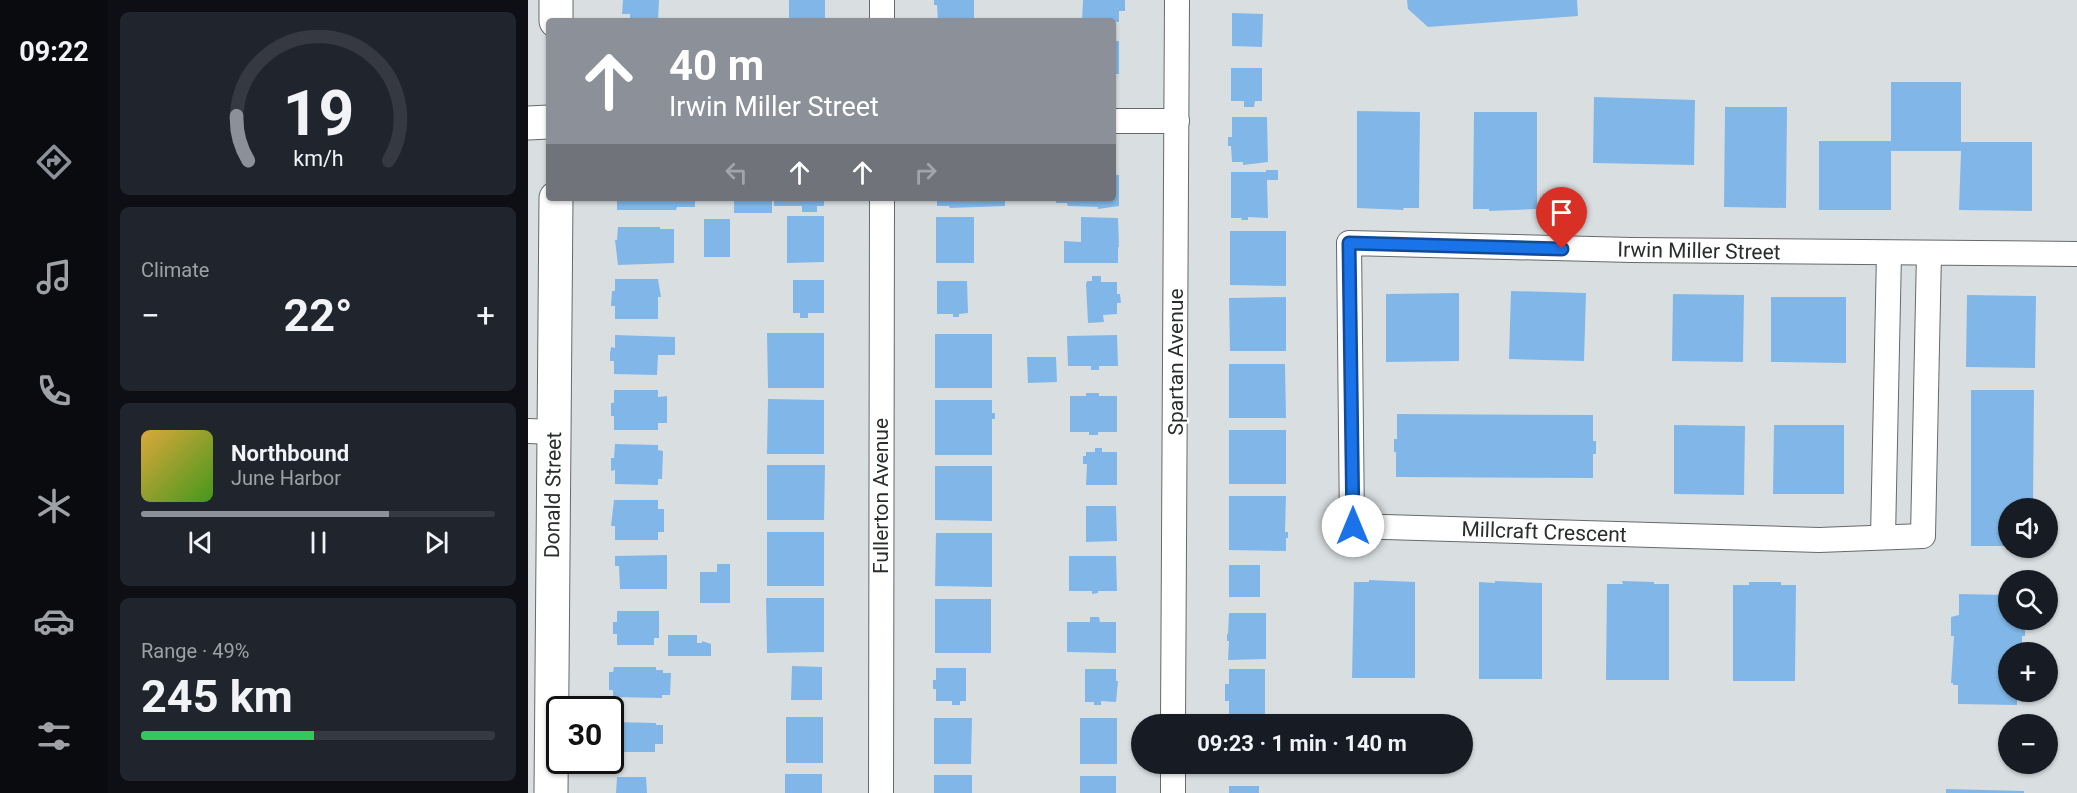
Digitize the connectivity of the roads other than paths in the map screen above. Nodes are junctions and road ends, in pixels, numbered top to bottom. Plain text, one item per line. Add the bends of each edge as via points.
1 (556, 0) edge
2 (882, 0) edge
3 (1177, 0) edge
4 (556, 18) edge
5 (882, 18) edge
6 (1116, 121) edge
7 (1177, 121) junction
8 (546, 122) edge
9 (528, 123) edge
10 (556, 201) edge
11 (882, 201) edge
12 (1889, 253) junction
13 (1929, 253) junction
14 (2077, 254) edge
15 (1352, 378) joint
16 (541, 432) edge
17 (1883, 537) junction
18 (1173, 714) edge
19 (1173, 774) edge
20 (551, 793) edge
21 (881, 793) edge
22 (1173, 793) edge

1 - 4 street
2 - 5 street
3 - 7 street, Spartan Avenue
6 - 7 street
7 - 18 street, Spartan Avenue
8 - 9 street
10 - 16 street, Donald Street
11 - 21 street, Fullerton Avenue
12 - 13 street, Irwin Miller Street
12 - 15 street, Irwin Miller Street via 1349,243
12 - 17 street
13 - 14 street, Irwin Miller Street
13 - 17 street, Millcraft Crescent via 1923,536
15 - 17 street, Millcraft Crescent via 1353,526 1820,540
16 - 20 street, Donald Street
19 - 22 street

